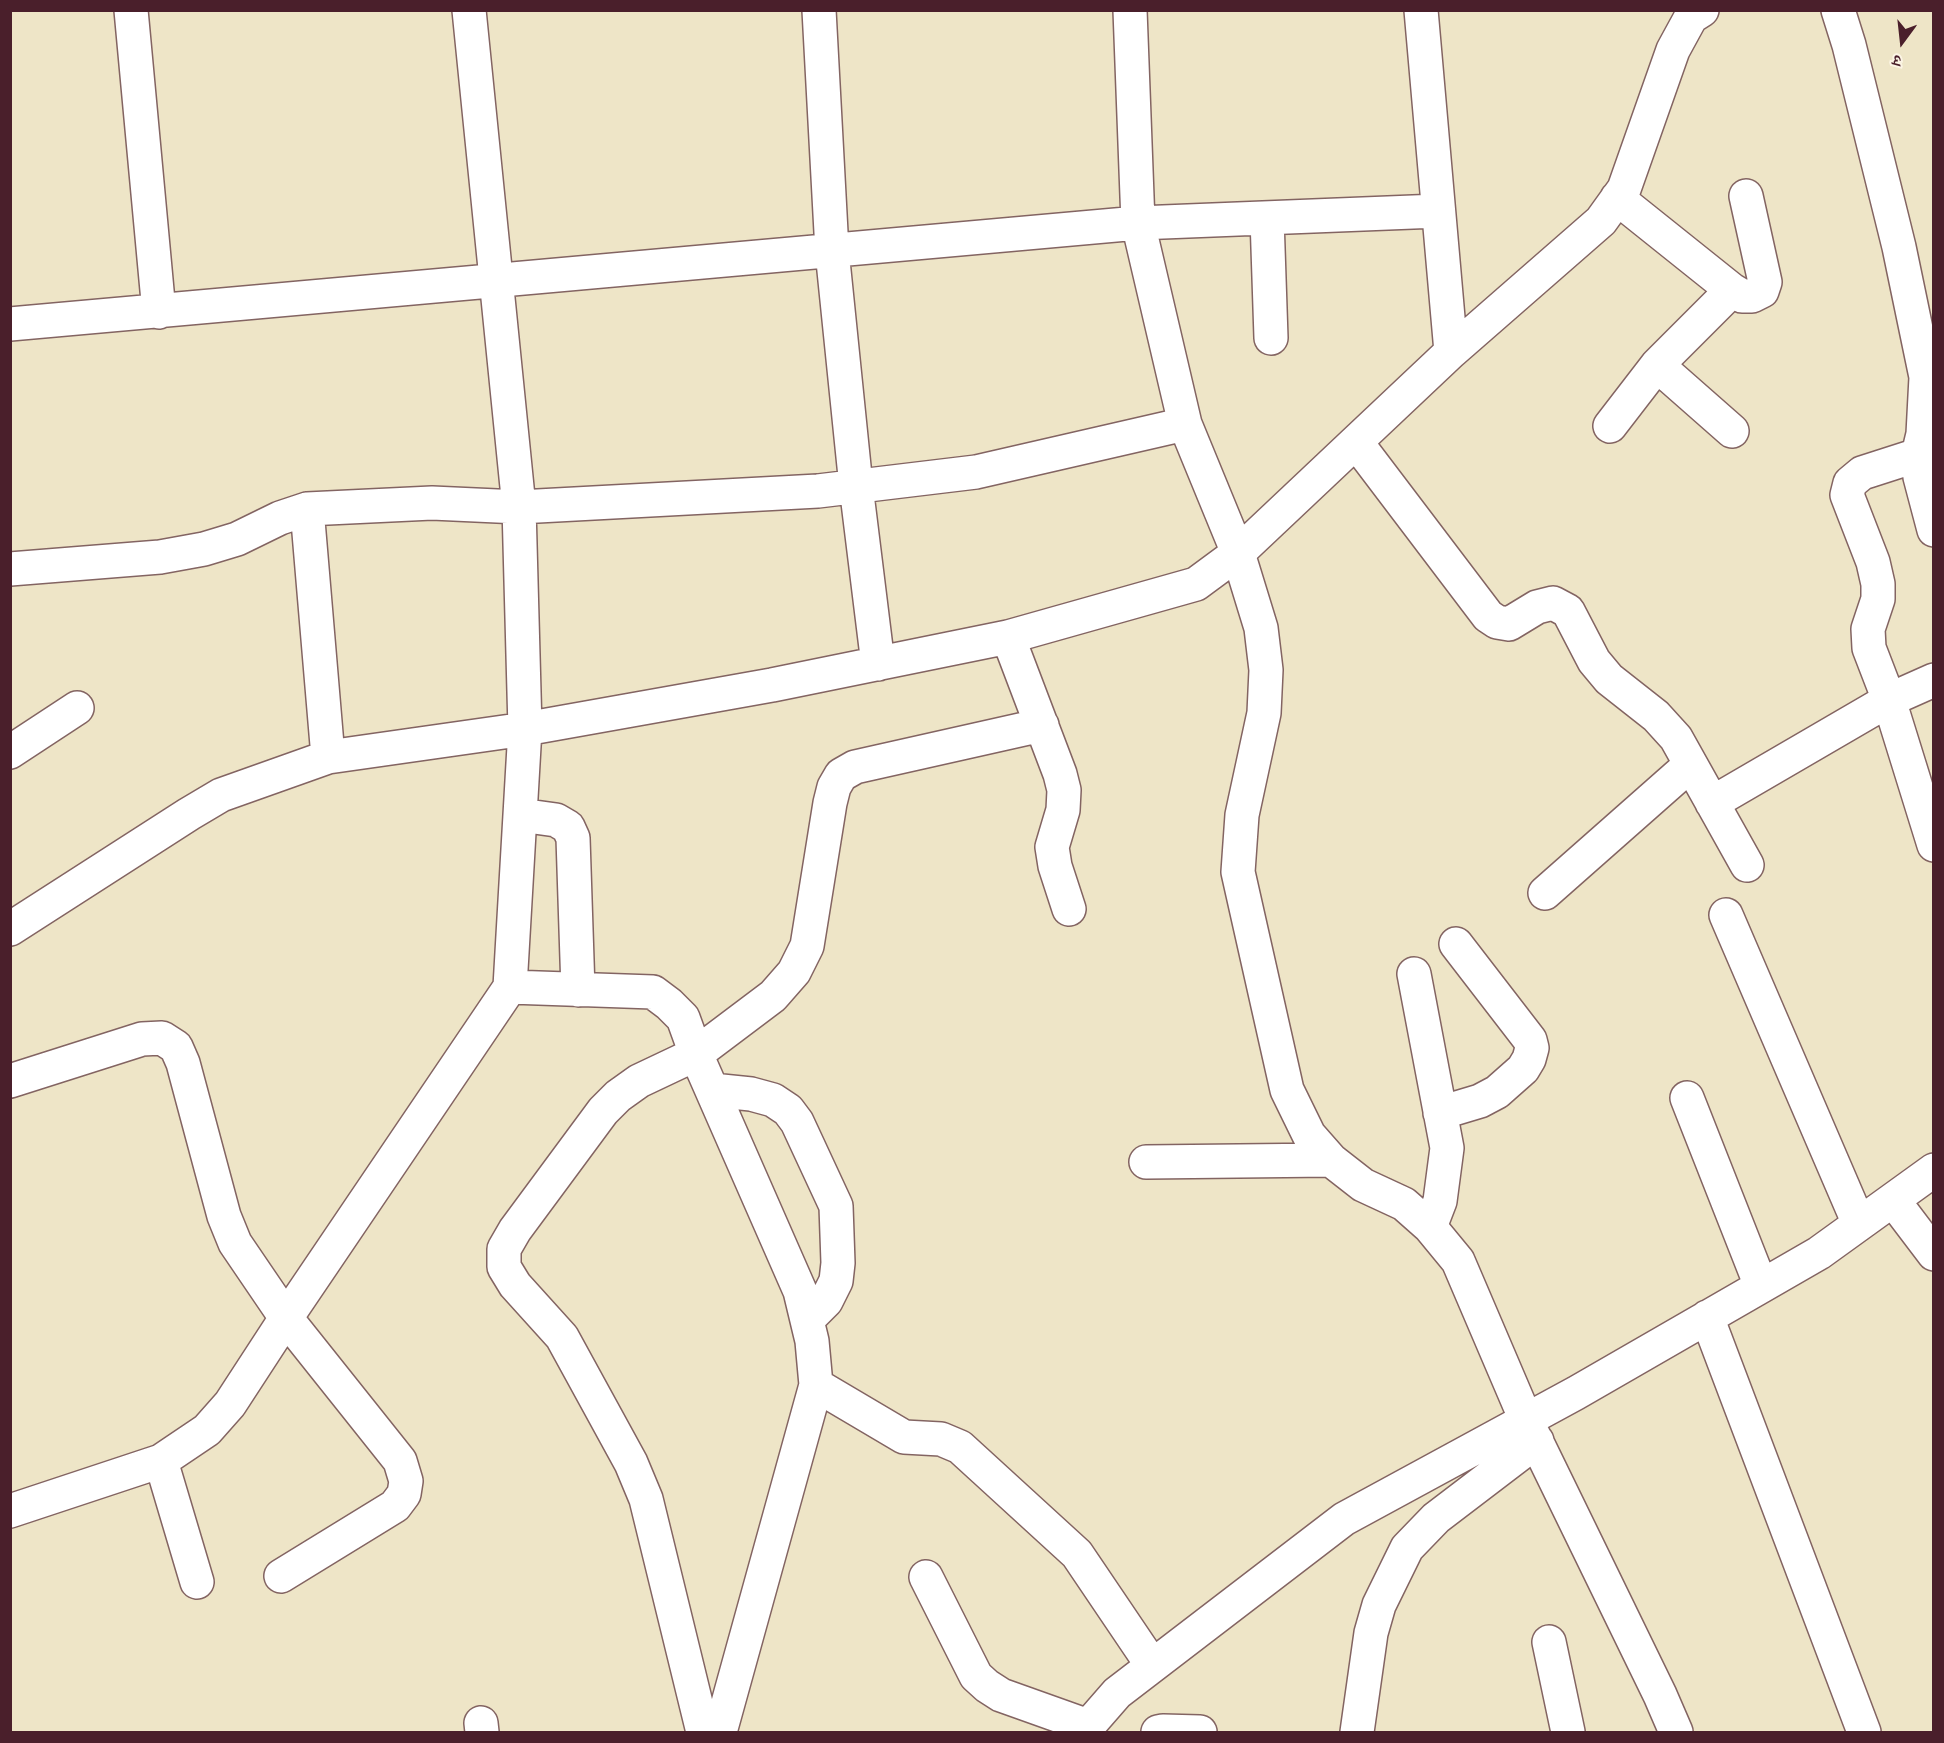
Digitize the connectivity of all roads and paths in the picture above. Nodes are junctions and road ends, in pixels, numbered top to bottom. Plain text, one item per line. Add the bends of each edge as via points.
1 (131, 10) edge
2 (469, 10) edge
3 (819, 10) edge
4 (1131, 10) edge
5 (1421, 10) edge
6 (1702, 10) edge
7 (1838, 10) edge
8 (1746, 196) dead end
9 (1617, 198) junction
10 (1438, 211) junction
11 (1267, 218) junction
12 (1138, 223) junction
13 (832, 251) junction
14 (496, 281) junction
15 (1732, 290) junction
16 (159, 312) junction
17 (10, 324) edge
18 (1271, 338) dead end
19 (1451, 352) junction
20 (1657, 365) junction
21 (1185, 424) junction
22 (1610, 426) dead end
23 (1732, 431) dead end
24 (1925, 439) edge
25 (1356, 442) junction
26 (856, 486) junction
27 (519, 507) junction
28 (307, 509) junction
29 (1934, 530) edge
30 (1238, 552) junction
31 (10, 568) edge
32 (1008, 637) junction
33 (878, 664) junction
34 (1934, 680) edge
35 (1889, 700) junction
36 (77, 708) dead end
37 (1042, 725) junction
38 (525, 729) junction
39 (10, 752) edge
40 (328, 757) junction
41 (1690, 765) junction
42 (1712, 803) junction
43 (520, 815) junction
44 (1934, 845) edge
45 (1748, 865) dead end
46 (1545, 893) dead end
47 (1069, 909) dead end
48 (1726, 915) dead end
49 (10, 929) edge
50 (1456, 945) dead end
51 (1414, 974) dead end
52 (510, 987) junction
53 (578, 990) junction
54 (696, 1054) junction
55 (10, 1081) edge
56 (712, 1090) junction
57 (1687, 1098) dead end
58 (1440, 1113) junction
59 (1332, 1160) junction
60 (1146, 1162) dead end
61 (1934, 1170) edge
62 (1893, 1200) junction
63 (1859, 1224) junction
64 (1430, 1227) junction
65 (1934, 1254) edge
66 (1761, 1286) junction
67 (1707, 1317) junction
68 (286, 1318) junction
69 (807, 1320) junction
70 (816, 1385) junction
71 (1531, 1431) junction
72 (161, 1461) junction
73 (10, 1511) edge
74 (281, 1576) dead end
75 (927, 1577) dead end
76 (197, 1582) dead end
77 (1549, 1642) dead end
78 (1152, 1665) junction
79 (1085, 1729) edge
80 (703, 1732) edge
81 (720, 1732) edge
82 (1158, 1732) edge
83 (1200, 1732) edge
84 (1357, 1732) edge
85 (1568, 1732) edge
86 (1676, 1732) edge
87 (1864, 1732) edge

1 - 16 street
2 - 14 street
3 - 13 street
4 - 12 street
5 - 10 street
6 - 9 street via 1691,17 1673,50 1624,189
7 - 24 street via 1899,247 1926,377
8 - 15 street via 1765,282 1762,291 1752,297
9 - 15 street
9 - 19 street via 1601,221
10 - 11 street
10 - 19 street
11 - 12 street
11 - 18 street
12 - 13 street
12 - 21 street
13 - 14 street
13 - 26 street
14 - 16 street
14 - 27 street
15 - 20 street
16 - 17 street
19 - 25 street
20 - 22 street
20 - 23 street
21 - 26 street via 976,472
21 - 30 street
24 - 29 street via 1920,477
24 - 35 street via 1862,473 1850,483 1847,495 1878,584 1878,599 1868,629 1869,648
25 - 30 street
25 - 41 street via 1488,616 1509,624 1553,603 1568,611 1594,661 1609,679 1656,716 1676,738
26 - 27 street
26 - 33 street
27 - 28 street via 432,503
27 - 38 street
28 - 31 street via 204,549 160,557
28 - 40 street
30 - 32 street via 1196,584
30 - 59 street via 1261,628 1266,670 1264,712 1242,815 1238,872 1287,1090 1309,1135
32 - 33 street
32 - 37 street
33 - 38 street
34 - 35 street
35 - 42 street
35 - 44 street
36 - 39 street
37 - 47 street via 1064,790 1063,810 1052,847
37 - 54 street via 855,766 841,775 830,803 807,946 794,972 773,996
38 - 40 street
38 - 43 street
40 - 49 street via 221,795
41 - 42 street
41 - 46 street
42 - 45 street
43 - 52 street
43 - 53 street via 556,820 568,827 573,838
48 - 63 street
50 - 58 street via 1530,1040 1532,1048 1523,1069 1497,1092
51 - 58 street
52 - 53 street
52 - 68 street
53 - 54 street via 653,992 682,1018
54 - 56 street
54 - 80 street via 639,1081 610,1103 515,1230 504,1248 504,1267 561,1337 631,1463 646,1498
55 - 68 street via 142,1039 162,1038 176,1047 235,1244
56 - 69 street via 800,1291
56 - 69 street via 751,1094 773,1100 788,1110 836,1206 836,1281 826,1301
57 - 66 street
58 - 64 street via 1447,1148 1440,1201
59 - 60 street
59 - 64 street via 1363,1185 1404,1204
61 - 62 street
62 - 63 street
62 - 65 street
63 - 66 street via 1819,1253
64 - 71 street via 1458,1261
66 - 67 street
67 - 71 street
67 - 87 street
68 - 72 street via 230,1404 207,1430
68 - 74 street via 400,1461 406,1481 404,1494 395,1506
69 - 70 street
70 - 78 street via 904,1437 941,1439 960,1447 1077,1554
70 - 81 street
71 - 78 street via 1344,1519
71 - 84 street via 1407,1548 1379,1605 1371,1633
71 - 86 street
72 - 73 street
72 - 76 street
75 - 79 street via 976,1676 1001,1695
77 - 85 street
78 - 79 street via 1117,1693
82 - 83 street

